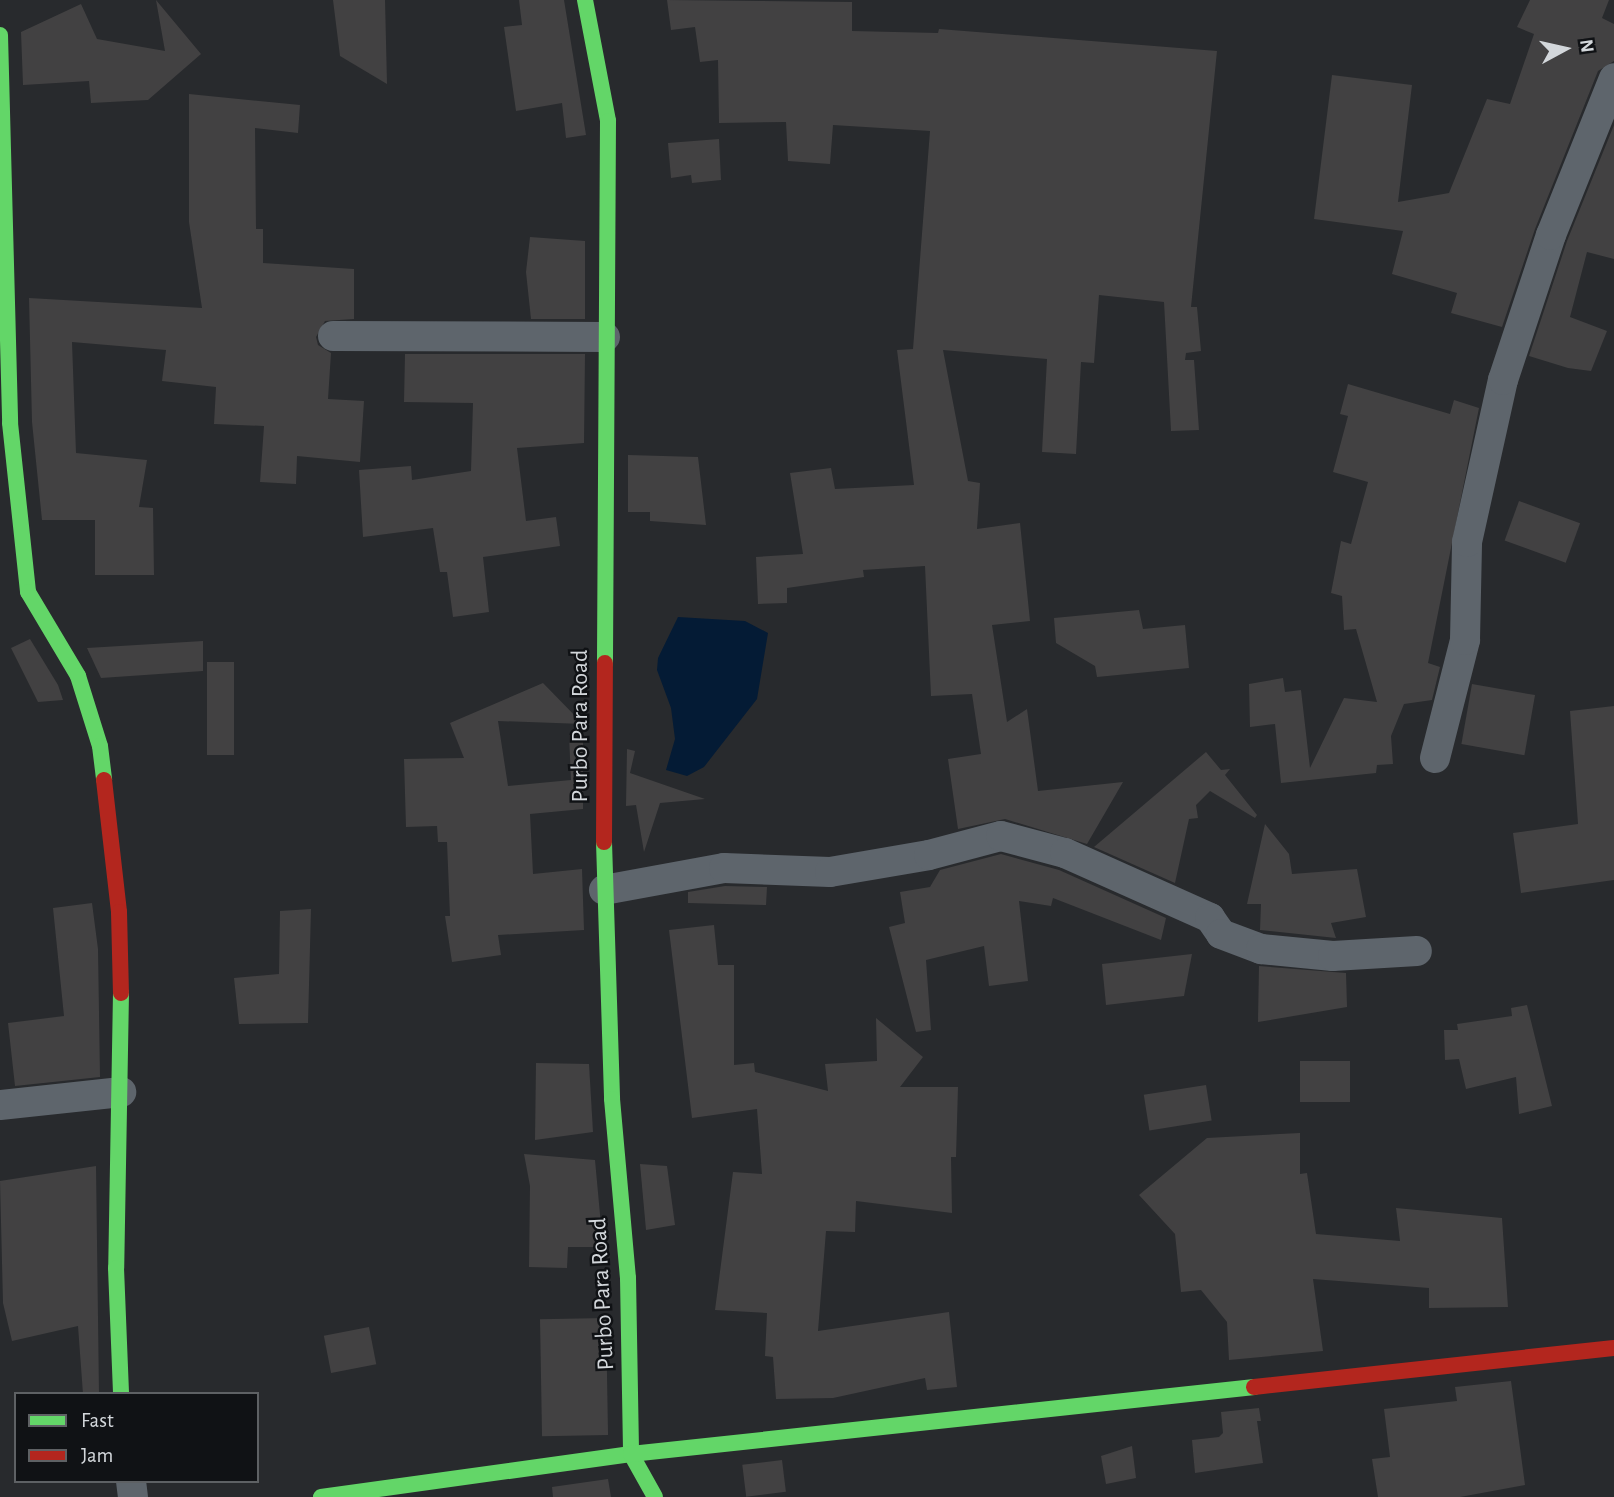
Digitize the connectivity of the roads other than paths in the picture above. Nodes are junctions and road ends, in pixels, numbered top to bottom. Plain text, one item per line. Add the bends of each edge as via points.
1 (585, 0) edge
2 (0, 36) edge
3 (1614, 78) edge
4 (333, 336) dead end
5 (605, 337) junction
6 (1435, 758) dead end
7 (604, 890) junction
8 (1417, 951) dead end
9 (121, 1092) junction
10 (0, 1105) edge
11 (1614, 1348) edge
12 (121, 1392) edge
13 (631, 1454) junction
14 (321, 1497) edge
15 (655, 1497) edge

1 - 5 street, Purbo Para Road via 608,121
2 - 9 street via 10,423 28,592 78,676 100,746 119,912
3 - 6 street via 1551,235 1503,380 1467,541 1465,640
4 - 5 street
5 - 7 street, Purbo Para Road
7 - 8 street via 724,868 830,872 929,855 1001,836 1065,853 1210,918 1221,934 1261,948 1333,956
7 - 13 street, Purbo Para Road via 611,1099 628,1278
9 - 10 street
9 - 12 street via 116,1268
11 - 13 street
13 - 14 street
13 - 15 street

